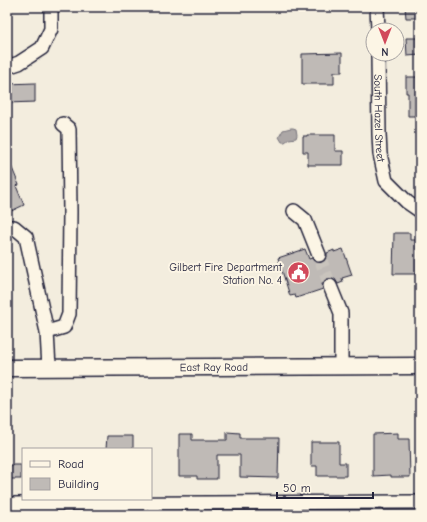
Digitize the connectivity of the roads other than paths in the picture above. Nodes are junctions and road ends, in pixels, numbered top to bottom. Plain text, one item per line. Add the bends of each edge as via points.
1 (51, 7) edge
2 (377, 7) edge
3 (378, 22) edge
4 (378, 62) edge
5 (7, 66) edge
6 (63, 124) dead end
7 (294, 211) dead end
8 (420, 211) edge
9 (7, 227) edge
10 (319, 255) tunnel mouth
11 (330, 286) tunnel mouth
12 (47, 332) junction
13 (341, 366) junction
14 (420, 366) edge
15 (7, 368) edge
16 (49, 368) junction
17 (420, 502) edge
18 (7, 504) edge
19 (184, 509) edge

1 - 5 street via 51,29 42,48 19,63
2 - 3 street
4 - 8 street, South Hazel Street via 380,154 386,181
6 - 12 street via 69,129 69,314 64,327
7 - 10 street via 305,220
9 - 12 street via 14,227 26,237
11 - 13 street via 341,313
12 - 16 street
13 - 14 main road, East Ray Road
13 - 16 main road, East Ray Road
15 - 16 main road, East Ray Road
17 - 19 street
18 - 19 street

